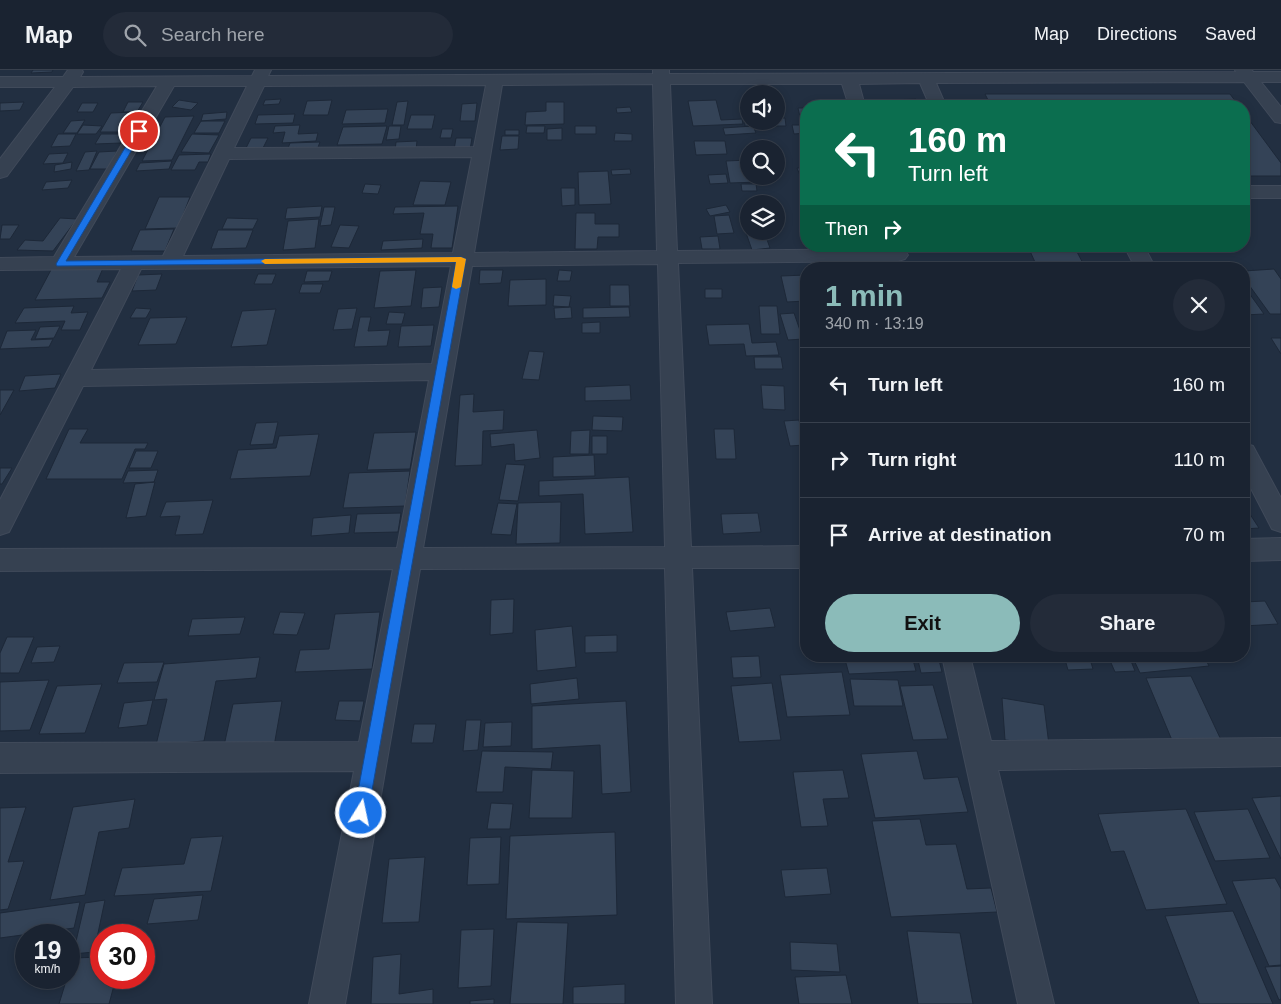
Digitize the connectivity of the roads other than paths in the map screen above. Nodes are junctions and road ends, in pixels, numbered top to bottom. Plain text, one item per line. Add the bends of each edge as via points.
1 (953, 74) edge
2 (1246, 74) edge
3 (384, 75) edge
4 (559, 75) edge
5 (661, 75) edge
6 (72, 76) edge
7 (260, 76) edge
8 (1281, 77) edge
9 (850, 79) junction
10 (926, 79) junction
11 (495, 80) junction
12 (0, 82) edge
13 (168, 82) junction
14 (855, 100) edge
15 (935, 100) edge
16 (1281, 118) edge
17 (482, 152) junction
18 (222, 154) junction
19 (0, 172) edge
20 (1250, 192) edge
21 (1281, 192) edge
22 (666, 257) junction
23 (899, 257) edge
24 (461, 259) junction
25 (170, 262) junction
26 (134, 263) junction
27 (0, 264) edge
28 (60, 264) junction
29 (441, 372) junction
30 (76, 378) junction
31 (1250, 463) edge
32 (1281, 522) edge
33 (0, 525) edge
34 (1281, 549) edge
35 (1250, 550) edge
36 (800, 556) edge
37 (408, 557) junction
38 (677, 558) junction
39 (0, 560) edge
40 (957, 662) edge
41 (1281, 752) edge
42 (371, 756) junction
43 (978, 756) junction
44 (0, 758) edge
45 (327, 1004) edge
46 (694, 1004) edge
47 (1036, 1004) edge

1 - 2 street
1 - 10 street
2 - 8 street
2 - 16 street
3 - 7 street
3 - 11 street
4 - 5 street
4 - 11 street
5 - 9 street
5 - 22 street
6 - 12 street
6 - 13 street
6 - 19 street
7 - 13 street
7 - 18 street
9 - 10 street
9 - 14 street
10 - 15 street
11 - 17 street
13 - 28 street
17 - 18 street
17 - 24 street
18 - 25 street
20 - 21 street
22 - 23 street
22 - 24 street
22 - 38 street
24 - 25 street
24 - 29 street
25 - 26 street
26 - 28 street
26 - 30 street
27 - 28 street
29 - 30 street
29 - 37 street
30 - 33 street
31 - 32 street
34 - 35 street
36 - 38 street
37 - 38 street
37 - 39 street
37 - 42 street
38 - 46 street
40 - 43 street
41 - 43 street
42 - 44 street
42 - 45 street
43 - 47 street

